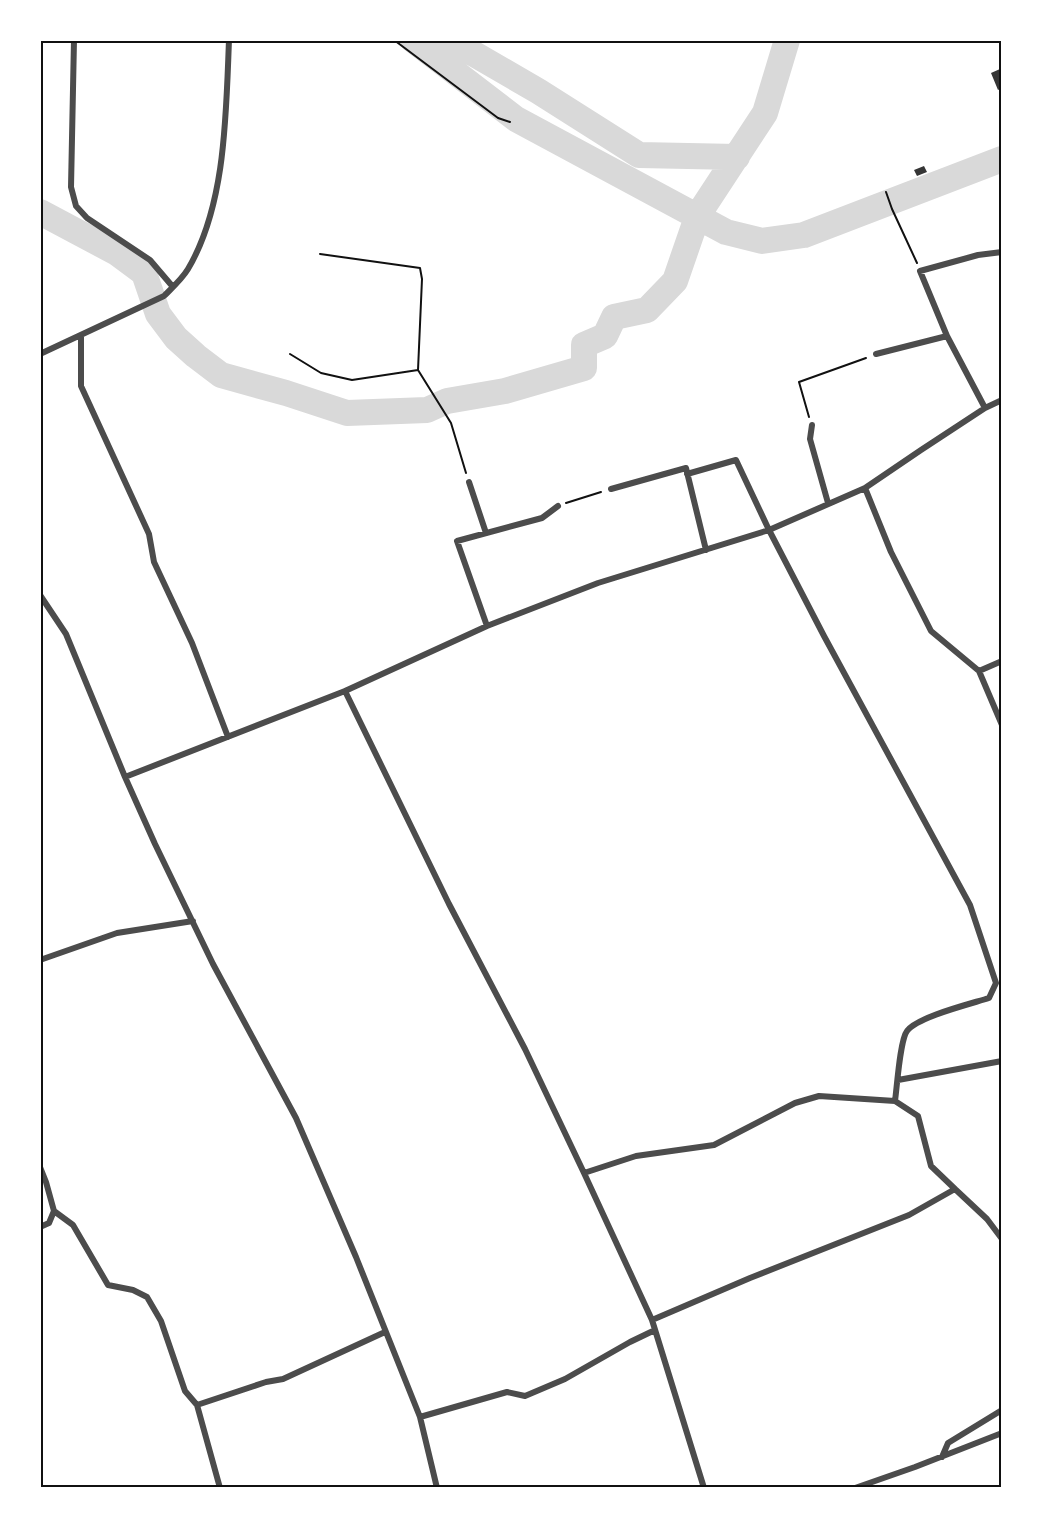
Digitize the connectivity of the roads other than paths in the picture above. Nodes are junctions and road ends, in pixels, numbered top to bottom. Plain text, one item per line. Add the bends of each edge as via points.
1 (74, 40) edge
2 (229, 40) edge
3 (1002, 252) edge
4 (173, 287) junction
5 (81, 334) junction
6 (946, 336) junction
7 (40, 354) edge
8 (876, 354) road end
9 (1002, 400) edge
10 (985, 408) junction
11 (812, 425) road end
12 (687, 474) junction
13 (469, 482) road end
14 (866, 488) junction
15 (611, 489) road end
16 (828, 503) junction
17 (558, 506) road end
18 (769, 530) junction
19 (486, 533) junction
20 (706, 550) junction
21 (41, 598) edge
22 (487, 626) junction
23 (1002, 661) edge
24 (979, 671) junction
25 (345, 691) junction
26 (1002, 725) edge
27 (228, 737) junction
28 (125, 777) junction
29 (193, 921) junction
30 (40, 960) edge
31 (1002, 1061) edge
32 (898, 1080) junction
33 (895, 1101) junction
34 (40, 1167) edge
35 (584, 1173) junction
36 (955, 1189) junction
37 (54, 1212) junction
38 (40, 1227) edge
39 (1002, 1239) edge
40 (652, 1320) junction
41 (655, 1330) junction
42 (385, 1332) junction
43 (197, 1405) junction
44 (1002, 1410) edge
45 (420, 1417) junction
46 (1002, 1433) edge
47 (942, 1457) junction
48 (220, 1488) edge
49 (437, 1488) edge
50 (704, 1488) edge
51 (855, 1488) edge

1 - 4 street via 71,187 76,206 87,218 150,260
2 - 4 street via 224,132 207,229 188,269
3 - 6 street via 920,271
4 - 5 street via 164,296
5 - 7 street
5 - 27 street via 81,386 149,534 154,562 192,643
6 - 8 street
6 - 10 street
9 - 10 street
10 - 14 street
11 - 16 street via 810,439
12 - 15 street via 686,468
12 - 18 street via 736,460
12 - 20 street
13 - 19 street
14 - 16 street
14 - 24 street via 891,552 931,631
16 - 18 street
17 - 19 street via 542,518
18 - 20 street
18 - 32 street via 970,905 996,983 989,998 923,1019 906,1031
19 - 22 street via 457,541
20 - 22 street via 598,583
21 - 28 street via 66,634
22 - 25 street
23 - 24 street
24 - 26 street
25 - 27 street
25 - 35 street
27 - 28 street
28 - 29 street
29 - 30 street via 117,933
29 - 42 street via 296,1118
31 - 32 street
32 - 33 street
33 - 35 street via 819,1096 795,1102 714,1146 636,1156
33 - 36 street via 918,1116 931,1166
34 - 37 street
35 - 40 street
36 - 39 street
36 - 40 street via 909,1215
37 - 38 street via 49,1223
37 - 43 street via 73,1225 108,1286 133,1290 147,1298 161,1321 185,1391
40 - 41 street
41 - 45 street via 525,1396 507,1392
41 - 50 street
42 - 43 street via 283,1379
42 - 45 street
43 - 48 street
44 - 47 street via 948,1443
45 - 49 street
46 - 47 street
47 - 51 street

